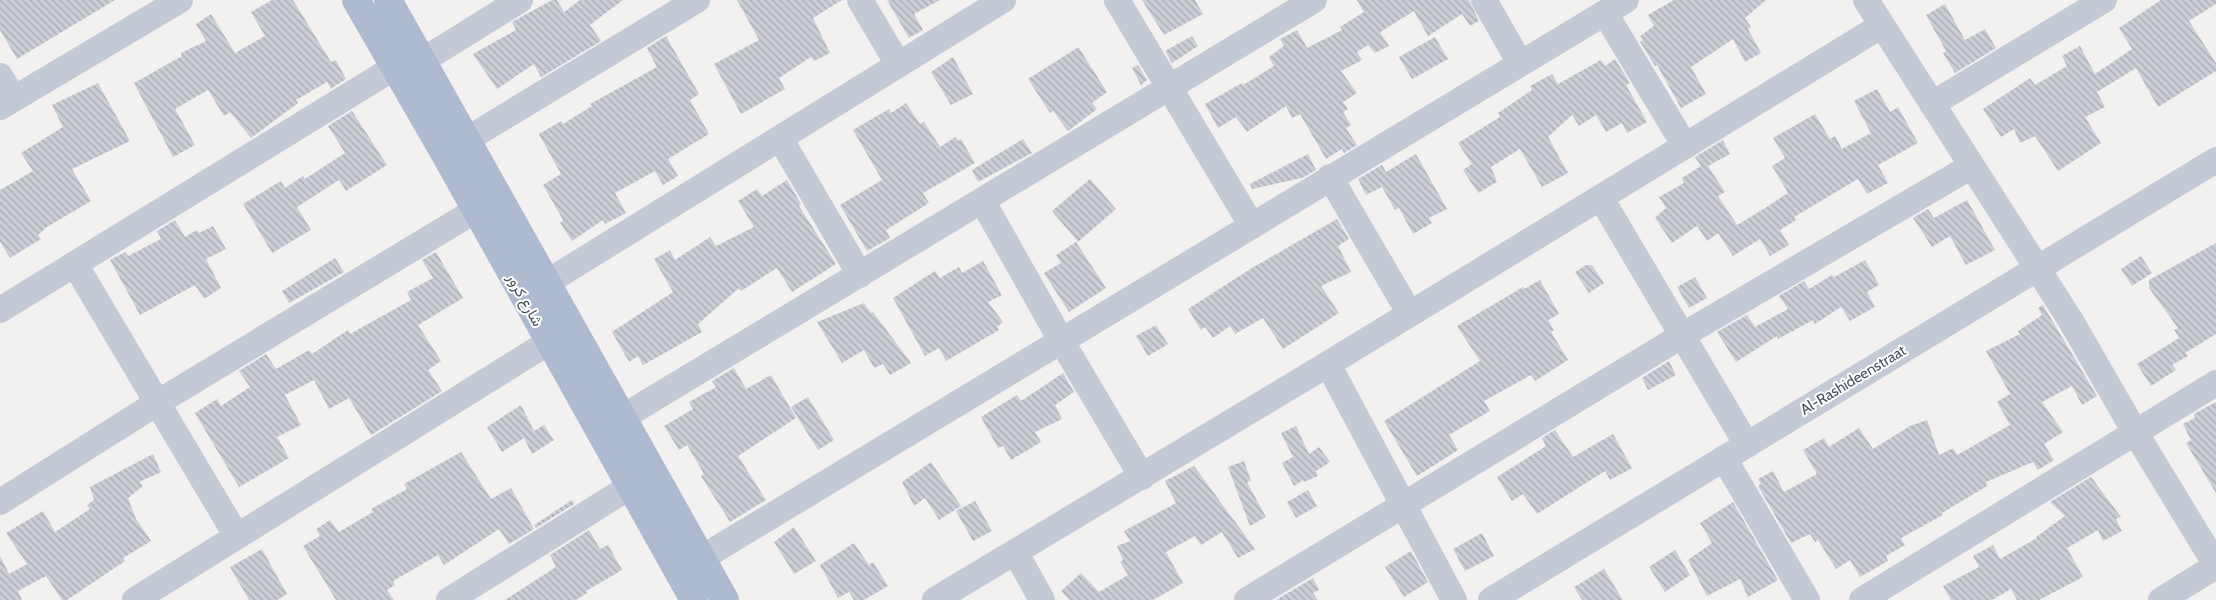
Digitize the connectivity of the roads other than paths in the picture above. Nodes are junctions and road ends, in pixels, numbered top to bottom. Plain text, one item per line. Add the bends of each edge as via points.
1 (356, 0) edge
2 (388, 0) edge
3 (520, 0) edge
4 (697, 0) edge
5 (860, 0) edge
6 (1002, 0) edge
7 (1117, 0) edge
8 (1314, 0) edge
9 (1484, 0) edge
10 (1866, 0) edge
11 (2104, 0) edge
12 (176, 1) edge
13 (1616, 7) edge
14 (1881, 26) junction
15 (422, 61) junction
16 (1520, 63) junction
17 (898, 64) junction
18 (395, 67) junction
19 (0, 76) edge
20 (1170, 89) junction
21 (7, 103) edge
22 (1932, 104) junction
23 (780, 138) junction
24 (466, 140) junction
25 (1685, 146) junction
26 (2216, 160) edge
27 (1970, 167) junction
28 (1330, 177) junction
29 (1601, 198) junction
30 (983, 202) junction
31 (476, 210) junction
32 (1252, 226) junction
33 (76, 266) junction
34 (2038, 268) junction
35 (860, 275) junction
36 (546, 282) junction
37 (0, 310) edge
38 (1410, 314) junction
39 (1683, 334) junction
40 (549, 342) junction
41 (1062, 342) junction
42 (1328, 364) junction
43 (2216, 383) edge
44 (157, 403) junction
45 (623, 417) junction
46 (2135, 432) junction
47 (1747, 445) junction
48 (1724, 458) junction
49 (1142, 477) junction
50 (632, 486) junction
51 (2, 498) edge
52 (1404, 505) junction
53 (236, 535) junction
54 (1016, 553) junction
55 (700, 559) junction
56 (2216, 565) edge
57 (135, 600) edge
58 (449, 600) edge
59 (694, 600) edge
60 (725, 600) edge
61 (935, 600) edge
62 (1042, 600) edge
63 (1247, 600) edge
64 (1454, 600) edge
65 (1491, 600) edge
66 (1807, 600) edge
67 (1862, 600) edge
68 (2160, 600) edge

1 - 18 main road, شارع كرور
2 - 15 main road, شارع كرور
3 - 15 street
4 - 24 street
5 - 17 street
6 - 17 street
7 - 20 street
8 - 20 street
9 - 16 street
10 - 14 street
11 - 22 street
12 - 21 street
13 - 16 street
13 - 25 street
14 - 22 street
14 - 25 street
15 - 24 main road, شارع كرور
16 - 28 street
17 - 23 street
18 - 31 main road, شارع كرور
18 - 33 street
19 - 21 street
20 - 30 street
20 - 32 street
22 - 27 street
23 - 35 street
23 - 36 street
24 - 36 main road, شارع كرور
25 - 29 street
26 - 34 street, Al-Rashideenstraat
27 - 34 street
27 - 39 street
28 - 32 street
28 - 38 street
29 - 38 street
29 - 39 street
30 - 35 street
30 - 41 street
31 - 40 main road, شارع كرور
31 - 44 street
32 - 41 street
33 - 37 street
33 - 44 street
34 - 46 street
34 - 47 street, Al-Rashideenstraat
35 - 45 street
36 - 45 main road, شارع كرور
38 - 42 street
39 - 47 street
39 - 52 street
40 - 50 main road, شارع كرور
40 - 53 street
41 - 49 street
41 - 55 street
42 - 49 street
42 - 52 street
43 - 46 street
44 - 51 street
44 - 53 street
45 - 55 main road, شارع كرور
46 - 56 street
46 - 67 street
47 - 48 street, Al-Rashideenstraat
48 - 65 street, Al-Rashideenstraat
48 - 66 street
49 - 54 street
50 - 58 street
50 - 59 main road, شارع كرور
52 - 63 street
52 - 64 street
53 - 57 street
54 - 61 street
54 - 62 street
55 - 60 main road, شارع كرور
56 - 68 street

